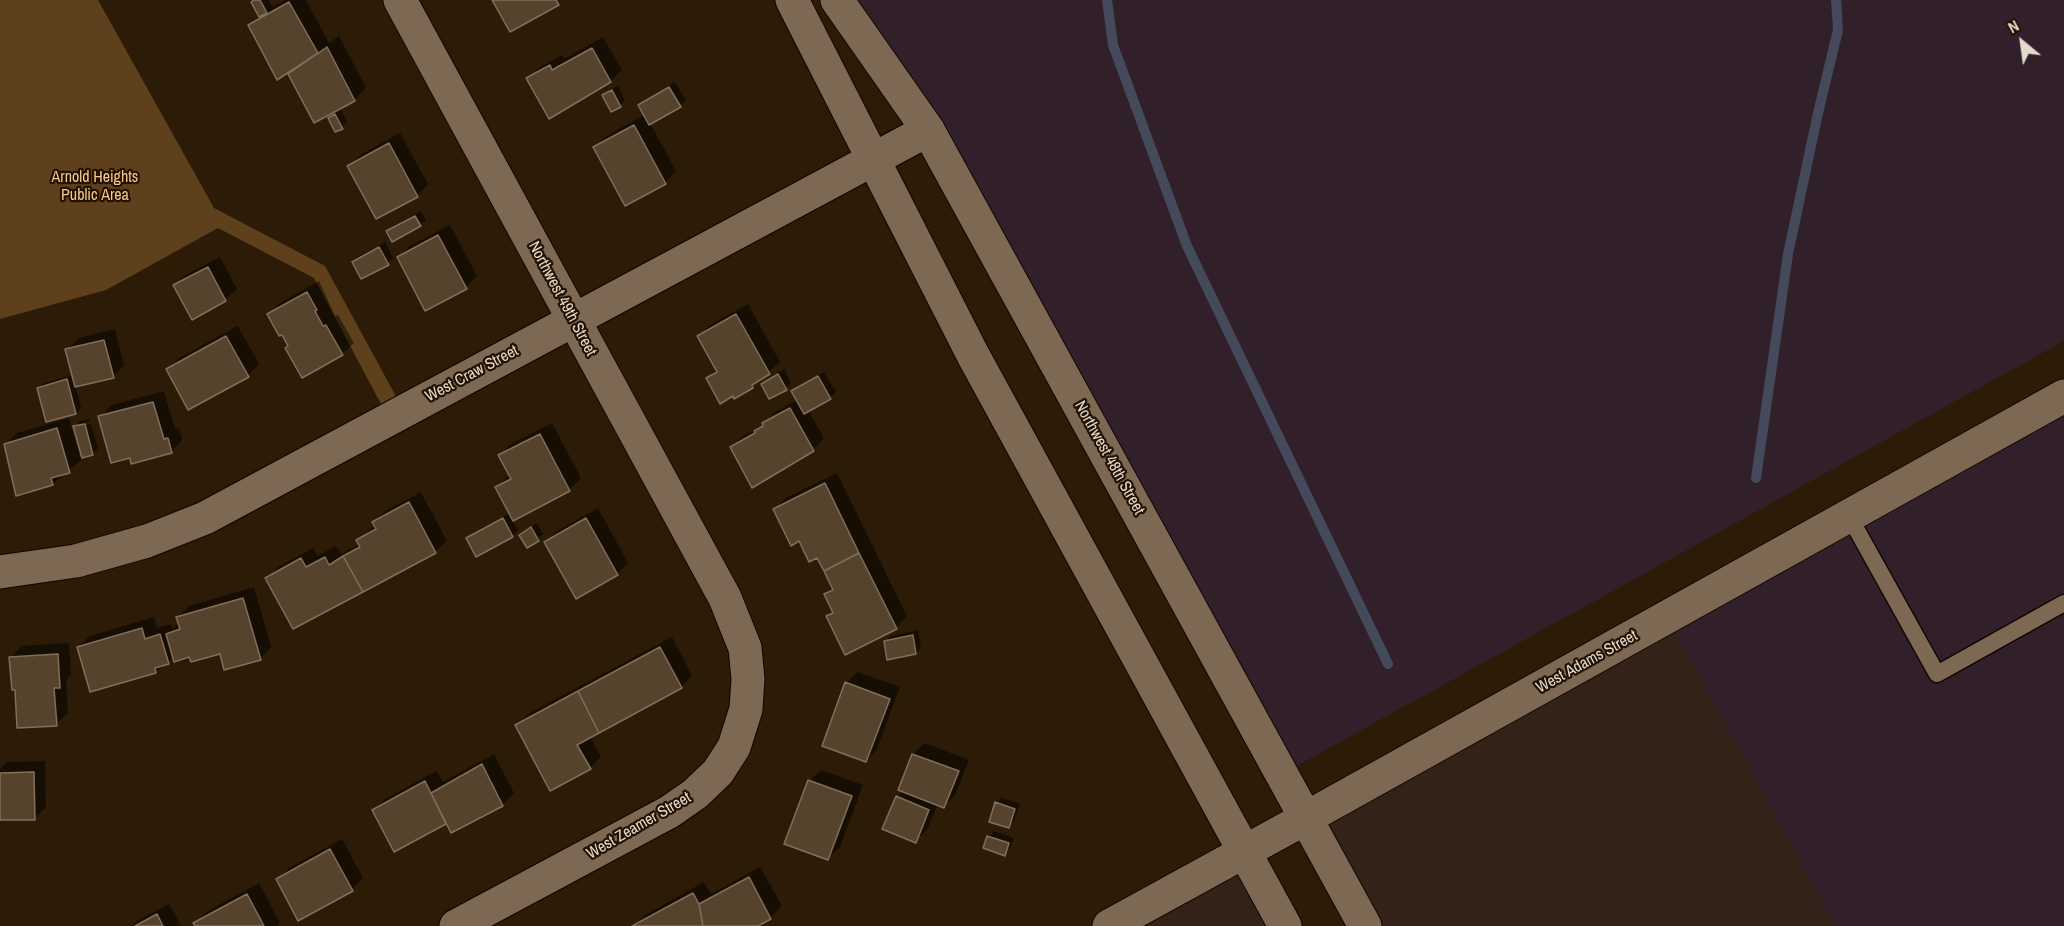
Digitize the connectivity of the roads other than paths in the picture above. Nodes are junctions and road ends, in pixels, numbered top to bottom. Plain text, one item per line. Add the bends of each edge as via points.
1 (400, 0) edge
2 (792, 0) edge
3 (837, 0) edge
4 (928, 130) junction
5 (873, 159) junction
6 (573, 320) junction
7 (2064, 396) edge
8 (1850, 516) junction
9 (0, 572) edge
10 (725, 598) joint
11 (2064, 603) edge
12 (1306, 818) junction
13 (1245, 851) junction
14 (456, 926) edge
15 (1109, 926) edge
16 (1286, 926) edge
17 (1365, 926) edge

1 - 6 street, Northwest 49th Street
2 - 5 street
3 - 4 street, Northwest 48th Street
4 - 5 street, West Craw Street
4 - 12 street, Northwest 48th Street
5 - 6 street, West Craw Street
5 - 13 street via 973,355
6 - 9 street, West Craw Street via 205,518 147,541 76,561
6 - 10 street, Northwest 49th Street
7 - 8 street, West Adams Street
8 - 11 lane via 1937,674
8 - 12 street, West Adams Street
10 - 14 street, West Zeamer Street via 745,648 748,679 741,728 718,772 669,812
12 - 13 street, West Adams Street
12 - 17 street, Northwest 48th Street
13 - 15 street, West Adams Street
13 - 16 street

